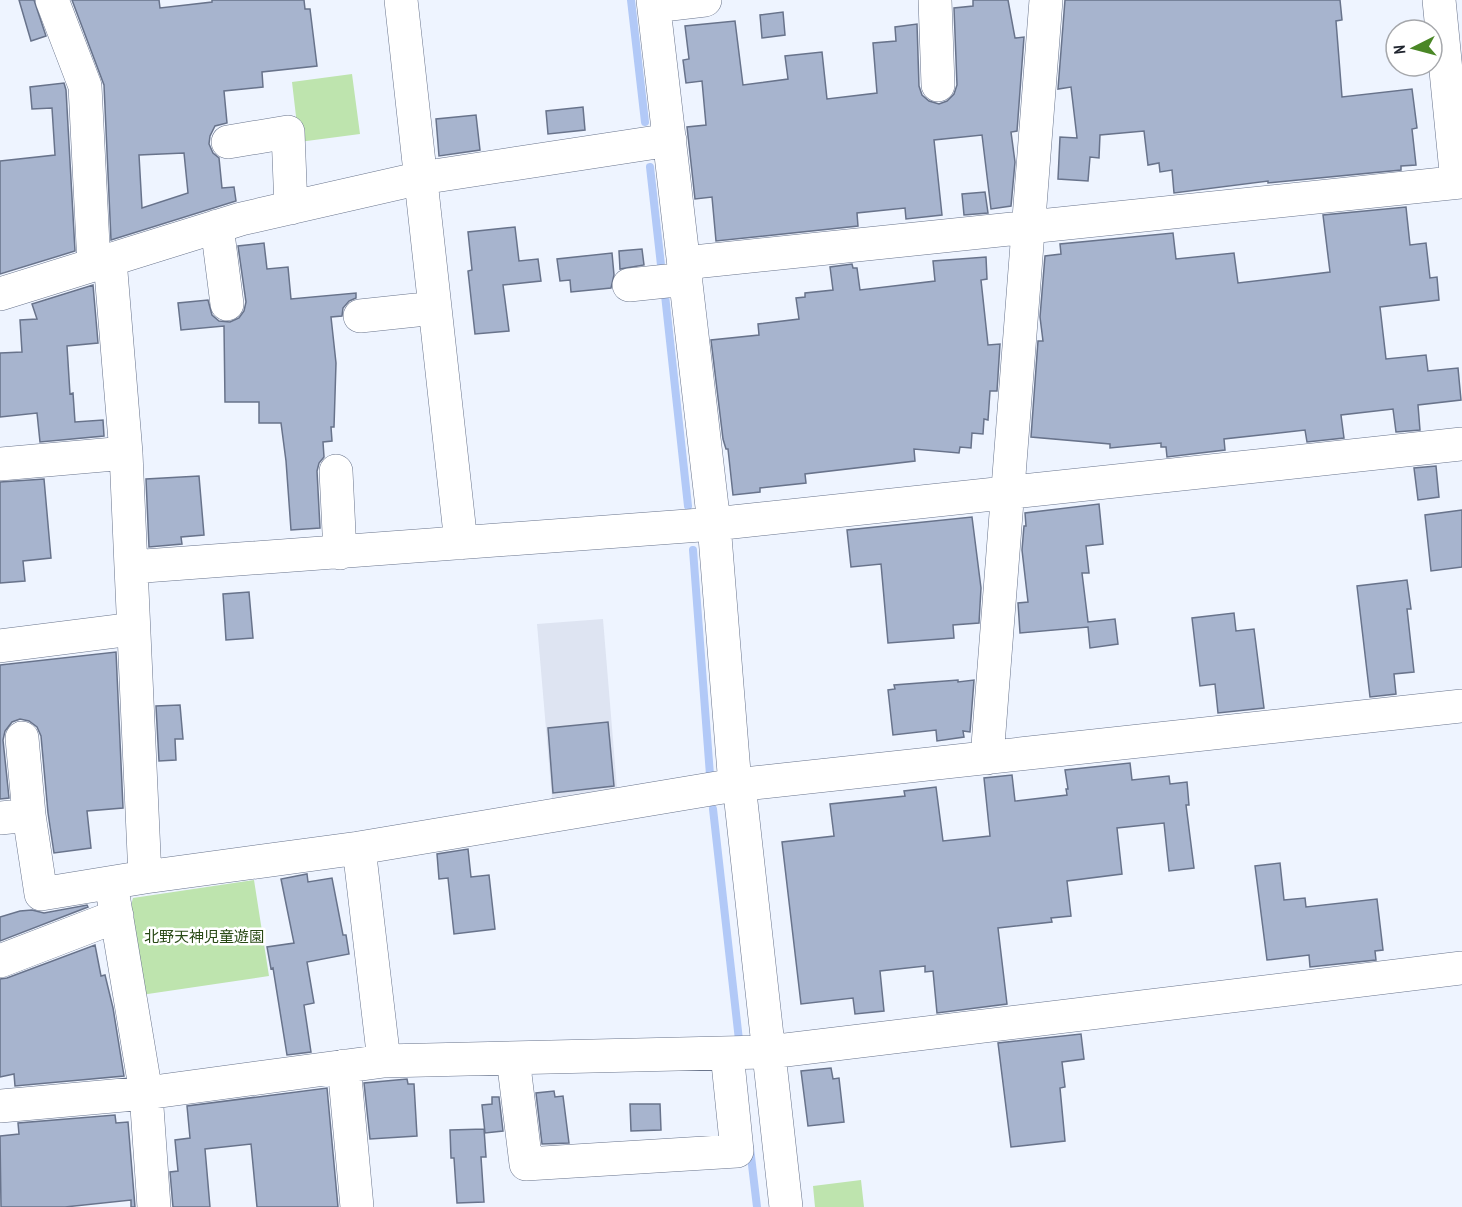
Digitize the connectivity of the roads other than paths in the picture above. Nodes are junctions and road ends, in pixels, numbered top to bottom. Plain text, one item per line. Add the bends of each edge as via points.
1 (52, 0) edge
2 (401, 0) edge
3 (705, 0) edge
4 (935, 0) edge
5 (1046, 0) edge
6 (1439, 0) edge
7 (654, 3) edge
8 (938, 85) dead end
9 (670, 140) junction
10 (228, 142) dead end
11 (421, 178) junction
12 (1460, 182) edge
13 (291, 208) junction
14 (217, 226) junction
15 (1028, 228) junction
16 (102, 263) junction
17 (666, 278) junction
18 (0, 294) edge
19 (227, 304) dead end
20 (435, 308) junction
21 (360, 316) dead end
22 (1462, 444) edge
23 (126, 453) junction
24 (0, 464) edge
25 (336, 471) dead end
26 (1008, 493) junction
27 (714, 524) junction
28 (460, 543) junction
29 (340, 553) junction
30 (131, 567) junction
31 (133, 629) junction
32 (0, 646) edge
33 (1462, 706) edge
34 (22, 738) dead end
35 (987, 758) junction
36 (737, 785) junction
37 (15, 816) edge
38 (359, 848) junction
39 (145, 877) junction
40 (111, 883) junction
41 (117, 916) junction
42 (0, 961) edge
43 (1462, 968) edge
44 (769, 1052) junction
45 (727, 1053) junction
46 (513, 1058) junction
47 (384, 1061) junction
48 (344, 1066) junction
49 (146, 1093) junction
50 (0, 1106) edge
51 (154, 1207) edge
52 (357, 1207) edge
53 (786, 1207) edge

1 - 16 street via 85,86
2 - 11 street
3 - 7 street
4 - 8 street
5 - 15 street
6 - 12 street
7 - 9 street
9 - 11 street
9 - 17 street
10 - 13 street via 288,132
11 - 13 street
11 - 20 street
12 - 15 street
13 - 14 street
14 - 16 street
14 - 19 street
15 - 17 street
15 - 26 street
16 - 18 street
16 - 23 street
17 - 27 street
20 - 21 street
20 - 28 street
22 - 26 street
23 - 24 street
23 - 30 street
25 - 29 street
26 - 27 street
26 - 35 street
27 - 28 street
27 - 36 street
28 - 29 street
29 - 30 street
30 - 31 street
31 - 32 street
31 - 39 street
33 - 35 street
34 - 37 street
35 - 36 street
36 - 38 street
36 - 44 street
37 - 40 street via 41,894
38 - 39 street
38 - 47 street
39 - 40 street
40 - 41 street
41 - 42 street
41 - 49 street
43 - 44 street
44 - 45 street
44 - 53 street
45 - 46 street
45 - 46 street via 737,1151 526,1164
46 - 47 street
47 - 48 street
48 - 49 street
48 - 52 street
49 - 50 street
49 - 51 street

